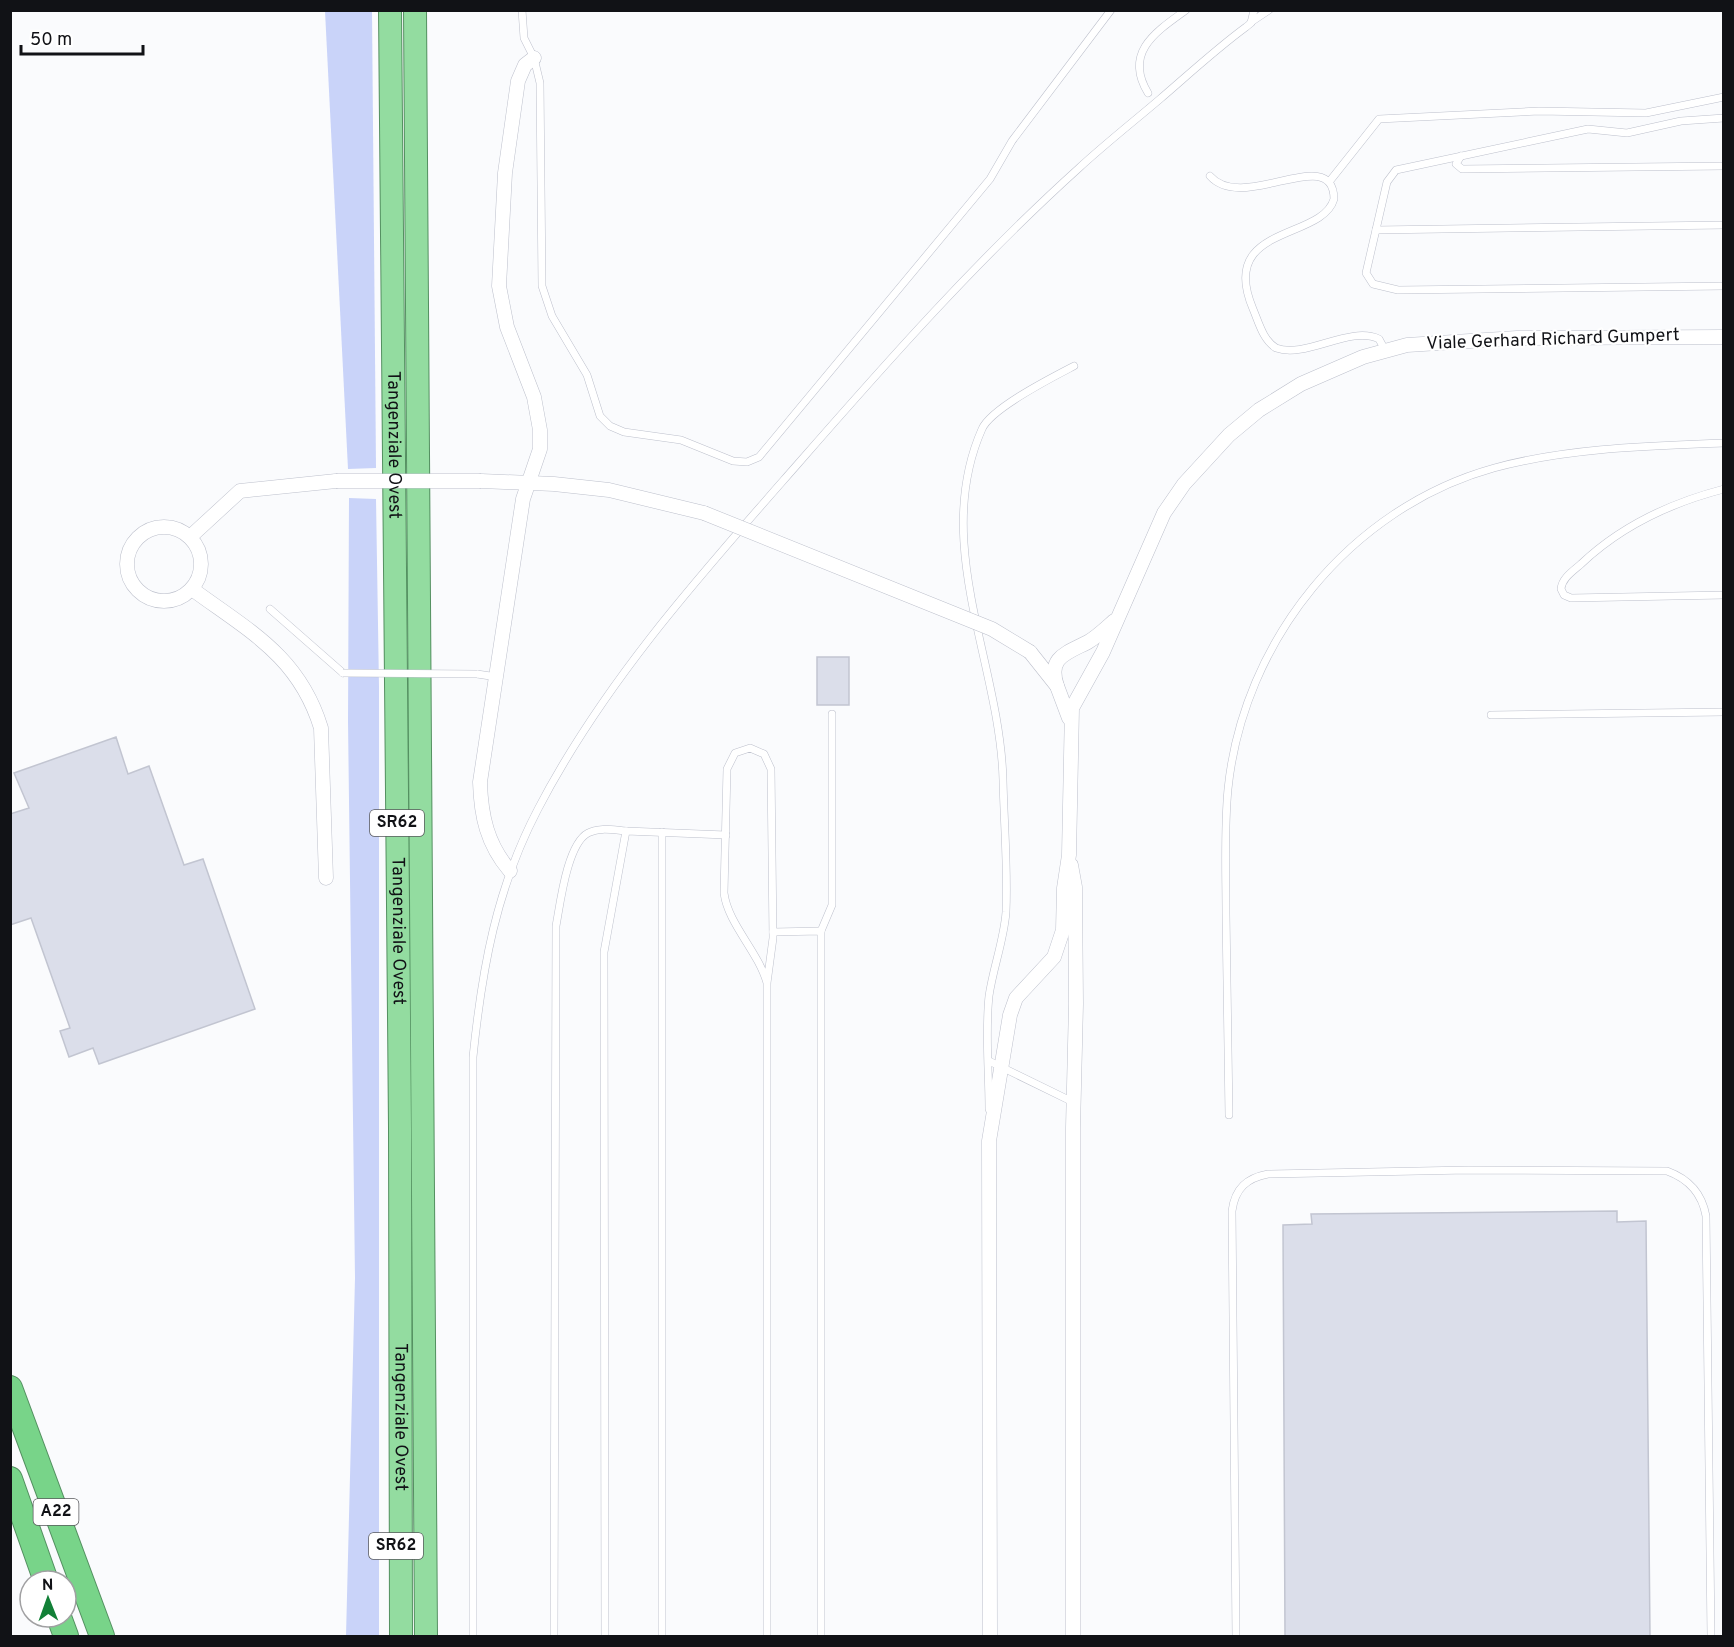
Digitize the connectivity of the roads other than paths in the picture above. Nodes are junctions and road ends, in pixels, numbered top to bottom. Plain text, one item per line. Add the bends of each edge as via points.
1 (390, 10) edge
2 (415, 10) edge
3 (522, 10) edge
4 (1111, 10) edge
5 (1186, 10) edge
6 (1254, 10) edge
7 (1269, 10) edge
8 (1251, 23) junction
9 (534, 58) junction
10 (1149, 93) dead end
11 (1724, 97) edge
12 (1724, 118) edge
13 (1462, 156) junction
14 (1724, 166) edge
15 (1210, 176) dead end
16 (1329, 182) junction
17 (1724, 225) edge
18 (1376, 230) junction
19 (1724, 286) edge
20 (1724, 337) edge
21 (1385, 350) junction
22 (1074, 366) dead end
23 (1724, 443) edge
24 (528, 483) junction
25 (1724, 489) edge
26 (190, 537) junction
27 (192, 589) junction
28 (1724, 595) edge
29 (270, 609) dead end
30 (1116, 619) junction
31 (497, 677) junction
32 (1057, 686) junction
33 (1724, 712) edge
34 (832, 714) dead end
35 (1491, 715) dead end
36 (1070, 726) junction
37 (626, 831) junction
38 (662, 832) junction
39 (726, 835) junction
40 (1069, 855) junction
41 (510, 871) junction
42 (326, 878) dead end
43 (821, 931) junction
44 (772, 932) junction
45 (767, 983) junction
46 (995, 1064) junction
47 (1073, 1102) junction
48 (1229, 1115) dead end
49 (10, 1388) edge
50 (402, 1456) junction
51 (10, 1479) edge
52 (42, 1569) edge
53 (102, 1636) edge
54 (391, 1636) edge
55 (402, 1636) edge
56 (426, 1636) edge
57 (473, 1636) edge
58 (554, 1636) edge
59 (605, 1636) edge
60 (663, 1636) edge
61 (767, 1636) edge
62 (821, 1636) edge
63 (990, 1636) edge
64 (1073, 1636) edge
65 (1236, 1636) edge
66 (1711, 1636) edge

1 - 50 highway, Tangenziale Ovest / SR62
2 - 56 highway, Tangenziale Ovest / SR62
3 - 9 lane via 524,38
4 - 9 lane via 1012,141 990,179 931,252 759,457 741,463 681,440 616,429 600,416 587,375 552,316 542,286 540,83
5 - 10 lane via 1144,45 1140,66 1143,85
6 - 8 lane
7 - 8 lane
8 - 41 lane via 1078,168 941,303 727,544 630,665 577,740 537,810
9 - 24 street via 525,65 518,81 505,173 499,261 503,314 534,397 540,430 540,449
11 - 16 lane via 1646,113 1539,111 1379,119
12 - 13 lane via 1681,121 1627,133 1588,129
13 - 14 lane via 1456,164 1462,169
13 - 18 lane via 1392,173
15 - 16 lane via 1220,185 1236,189 1308,175
16 - 21 lane via 1334,199 1328,210 1272,240 1255,254 1247,269 1247,294 1263,333 1280,350 1365,336 1379,339
17 - 18 lane
18 - 19 lane via 1367,277 1373,284 1391,289
20 - 21 street, Viale Gerhard Richard Gumpert via 1505,339 1431,342
21 - 30 street, Viale Gerhard Richard Gumpert via 1301,384 1259,410 1208,456 1164,513
22 - 46 lane via 1000,409 984,423 968,475 964,507 968,586 1003,777 1006,911 989,996
23 - 48 lane via 1540,458 1462,478 1365,534 1316,582 1289,617 1257,678 1232,759 1228,789
24 - 26 street, bridge via 336,481 240,491
24 - 31 street
24 - 32 street, bridge via 609,490 704,513 992,629 1030,652
25 - 28 lane via 1665,508 1633,524 1593,552 1563,581 1561,589 1571,598
26 - 27 street via 202,561
26 - 27 street via 168,527 148,530 133,543 126,562 131,582 145,596 175,600
27 - 42 street via 273,649 298,675 315,709 321,728
29 - 31 lane, bridge via 343,673
30 - 32 street via 1099,635 1061,656 1054,672
30 - 36 street, Viale Gerhard Richard Gumpert via 1103,652 1074,702
31 - 41 street via 480,782 481,802 493,849
32 - 36 street
33 - 35 lane
34 - 43 lane via 832,904
36 - 40 street
37 - 38 lane
37 - 58 lane via 596,830 583,836 567,870 556,926
37 - 59 lane via 604,952
38 - 39 lane
38 - 60 lane
39 - 44 lane via 730,761 741,749 758,750 771,769
39 - 45 lane via 725,901 760,961
40 - 46 street via 1059,944 1045,968 1016,998
40 - 47 street via 1075,887
41 - 57 lane via 483,967 473,1057
43 - 44 lane
43 - 62 lane
44 - 45 lane
45 - 61 lane
46 - 47 lane
46 - 63 street via 989,1141
47 - 64 street
49 - 53 highway, A22
50 - 54 highway, SR62
50 - 55 highway, Tangenziale Ovest / SR62
51 - 52 highway, A22
65 - 66 lane via 1232,1211 1236,1195 1246,1181 1268,1174 1480,1170 1667,1171 1686,1180 1699,1195 1706,1216

